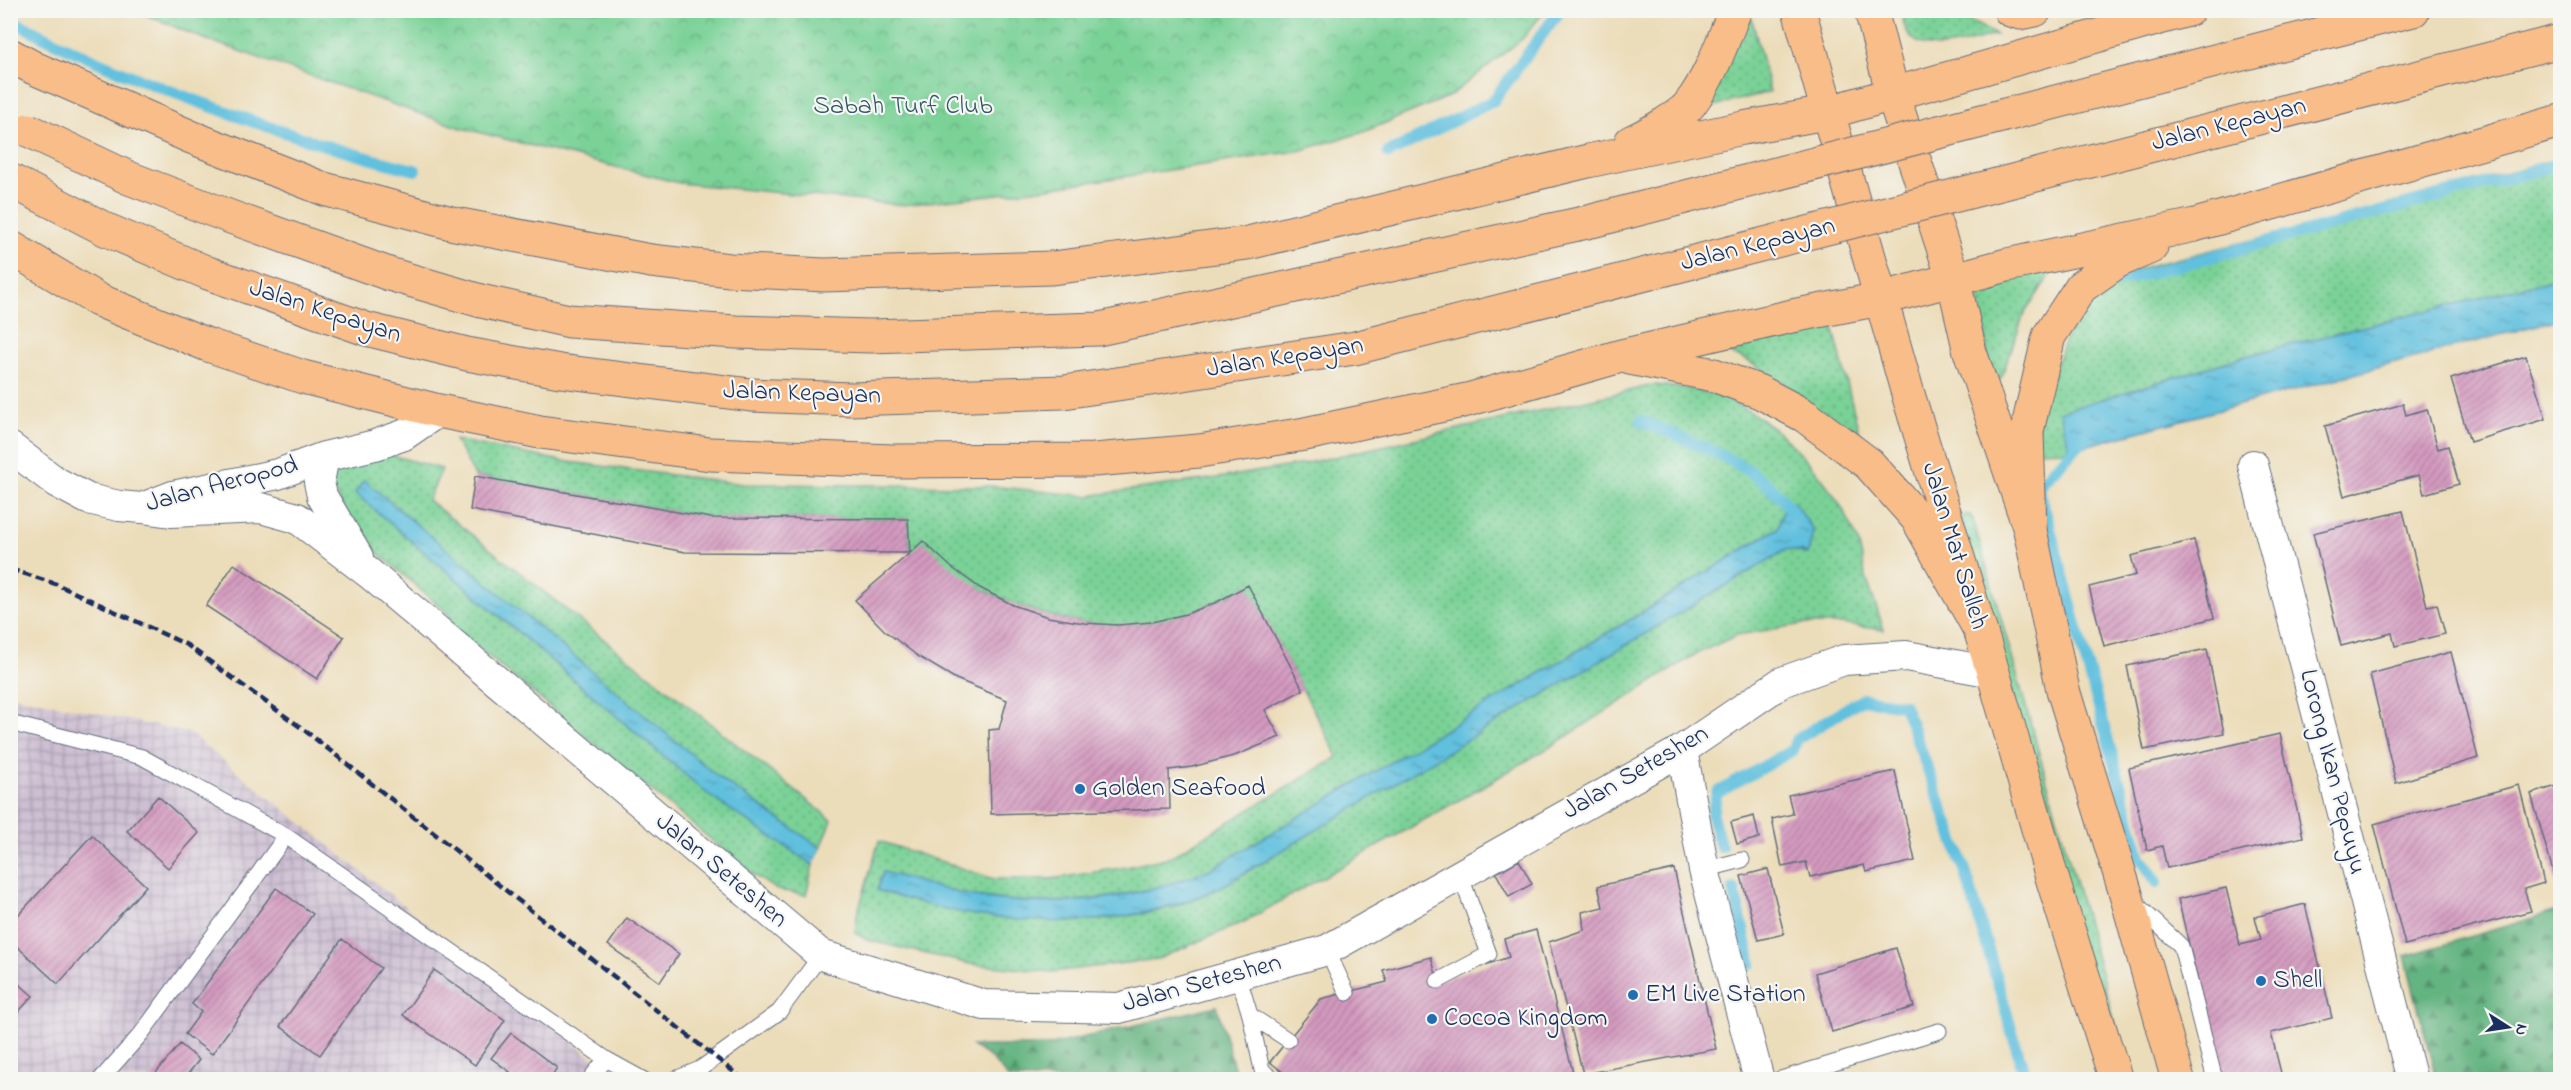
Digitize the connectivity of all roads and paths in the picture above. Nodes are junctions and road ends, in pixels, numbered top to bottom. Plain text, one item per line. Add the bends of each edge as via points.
1 (1735, 10) edge
2 (1799, 10) edge
3 (1871, 10) edge
4 (2010, 10) edge
5 (2035, 10) edge
6 (2188, 10) edge
7 (2413, 10) edge
8 (2560, 41) edge
9 (10, 56) edge
10 (1893, 94) junction
11 (1826, 113) junction
12 (2560, 121) edge
13 (19, 125) edge
14 (1588, 161) junction
15 (10, 180) edge
16 (2195, 225) junction
17 (10, 247) edge
18 (1953, 278) junction
19 (1880, 299) junction
20 (1621, 356) junction
21 (439, 411) junction
22 (10, 447) edge
23 (324, 457) junction
24 (2253, 465) dead end
25 (142, 508) junction
26 (2030, 530) junction
27 (370, 574) junction
28 (1980, 630) junction
29 (1993, 672) junction
30 (10, 723) edge
31 (1682, 750) junction
32 (286, 836) junction
33 (1742, 860) dead end
34 (1704, 870) junction
35 (1461, 874) junction
36 (2126, 894) junction
37 (1327, 950) junction
38 (821, 955) junction
39 (1238, 975) junction
40 (1438, 981) dead end
41 (1347, 993) dead end
42 (1250, 1015) junction
43 (1939, 1031) dead end
44 (1288, 1040) dead end
45 (606, 1059) junction
46 (100, 1080) edge
47 (589, 1080) edge
48 (644, 1080) edge
49 (673, 1080) edge
50 (1274, 1080) edge
51 (1759, 1080) edge
52 (1778, 1080) edge
53 (2116, 1080) edge
54 (2178, 1080) edge
55 (2215, 1080) edge
56 (2412, 1080) edge

1 - 14 main road via 1715,61 1689,106 1645,136
2 - 11 main road, Jalan Mat Salleh
3 - 10 main road
4 - 5 main road via 2020,14
6 - 10 main road
7 - 13 main road, bridge via 1592,220 1099,329 870,336 569,321 481,301 357,262 129,178
8 - 15 main road, Jalan Kepayan, bridge via 1355,348 1064,392 851,399 751,395 560,372 467,354 366,329 208,273 107,230
9 - 14 main road via 191,137 324,189 455,224 651,261 730,270 824,275 1052,268 1248,243
10 - 11 main road
10 - 18 main road
11 - 14 main road
11 - 19 main road, Jalan Mat Salleh
12 - 16 main road
16 - 18 main road
16 - 26 main road via 2118,261 2080,287 2049,336 2026,431
17 - 21 main road via 98,300 208,345 303,377
18 - 19 main road
18 - 26 main road via 1970,352
19 - 20 main road
19 - 28 main road, Jalan Mat Salleh
20 - 21 main road via 1467,400 1305,434 1199,451 1094,460 892,461 710,454 540,432
20 - 28 main road via 1714,375 1760,392 1805,416 1860,457 1917,518
21 - 23 street, Jalan Aeropod via 404,435
22 - 25 street, Jalan Aeropod via 56,482 88,499
23 - 25 street, Jalan Aeropod via 278,474 173,496
23 - 27 street, Jalan Seteshen via 319,482 322,496 347,543
24 - 56 street, Lorong Ikan Pepuyu
25 - 27 street, Jalan Seteshen via 171,512 261,508 288,515
26 - 36 main road via 2063,690
27 - 38 street, Jalan Seteshen
28 - 29 main road, Jalan Mat Salleh
29 - 31 street, Jalan Seteshen via 1906,656 1844,660 1782,682
29 - 53 main road, Jalan Mat Salleh
30 - 32 lane via 142,757
31 - 34 street
31 - 35 street, Jalan Seteshen
32 - 45 lane
32 - 46 lane via 141,1034
33 - 34 lane
34 - 51 street
35 - 37 street, Jalan Seteshen
35 - 40 lane via 1489,954
36 - 54 main road
36 - 55 lane via 2181,946
37 - 39 street, Jalan Seteshen
37 - 41 lane
38 - 39 street, Jalan Seteshen via 984,1005 1119,1008
38 - 49 lane via 779,1012 700,1069
39 - 42 lane
42 - 44 lane
42 - 50 lane via 1262,1070
43 - 52 lane
45 - 47 lane
45 - 48 lane

